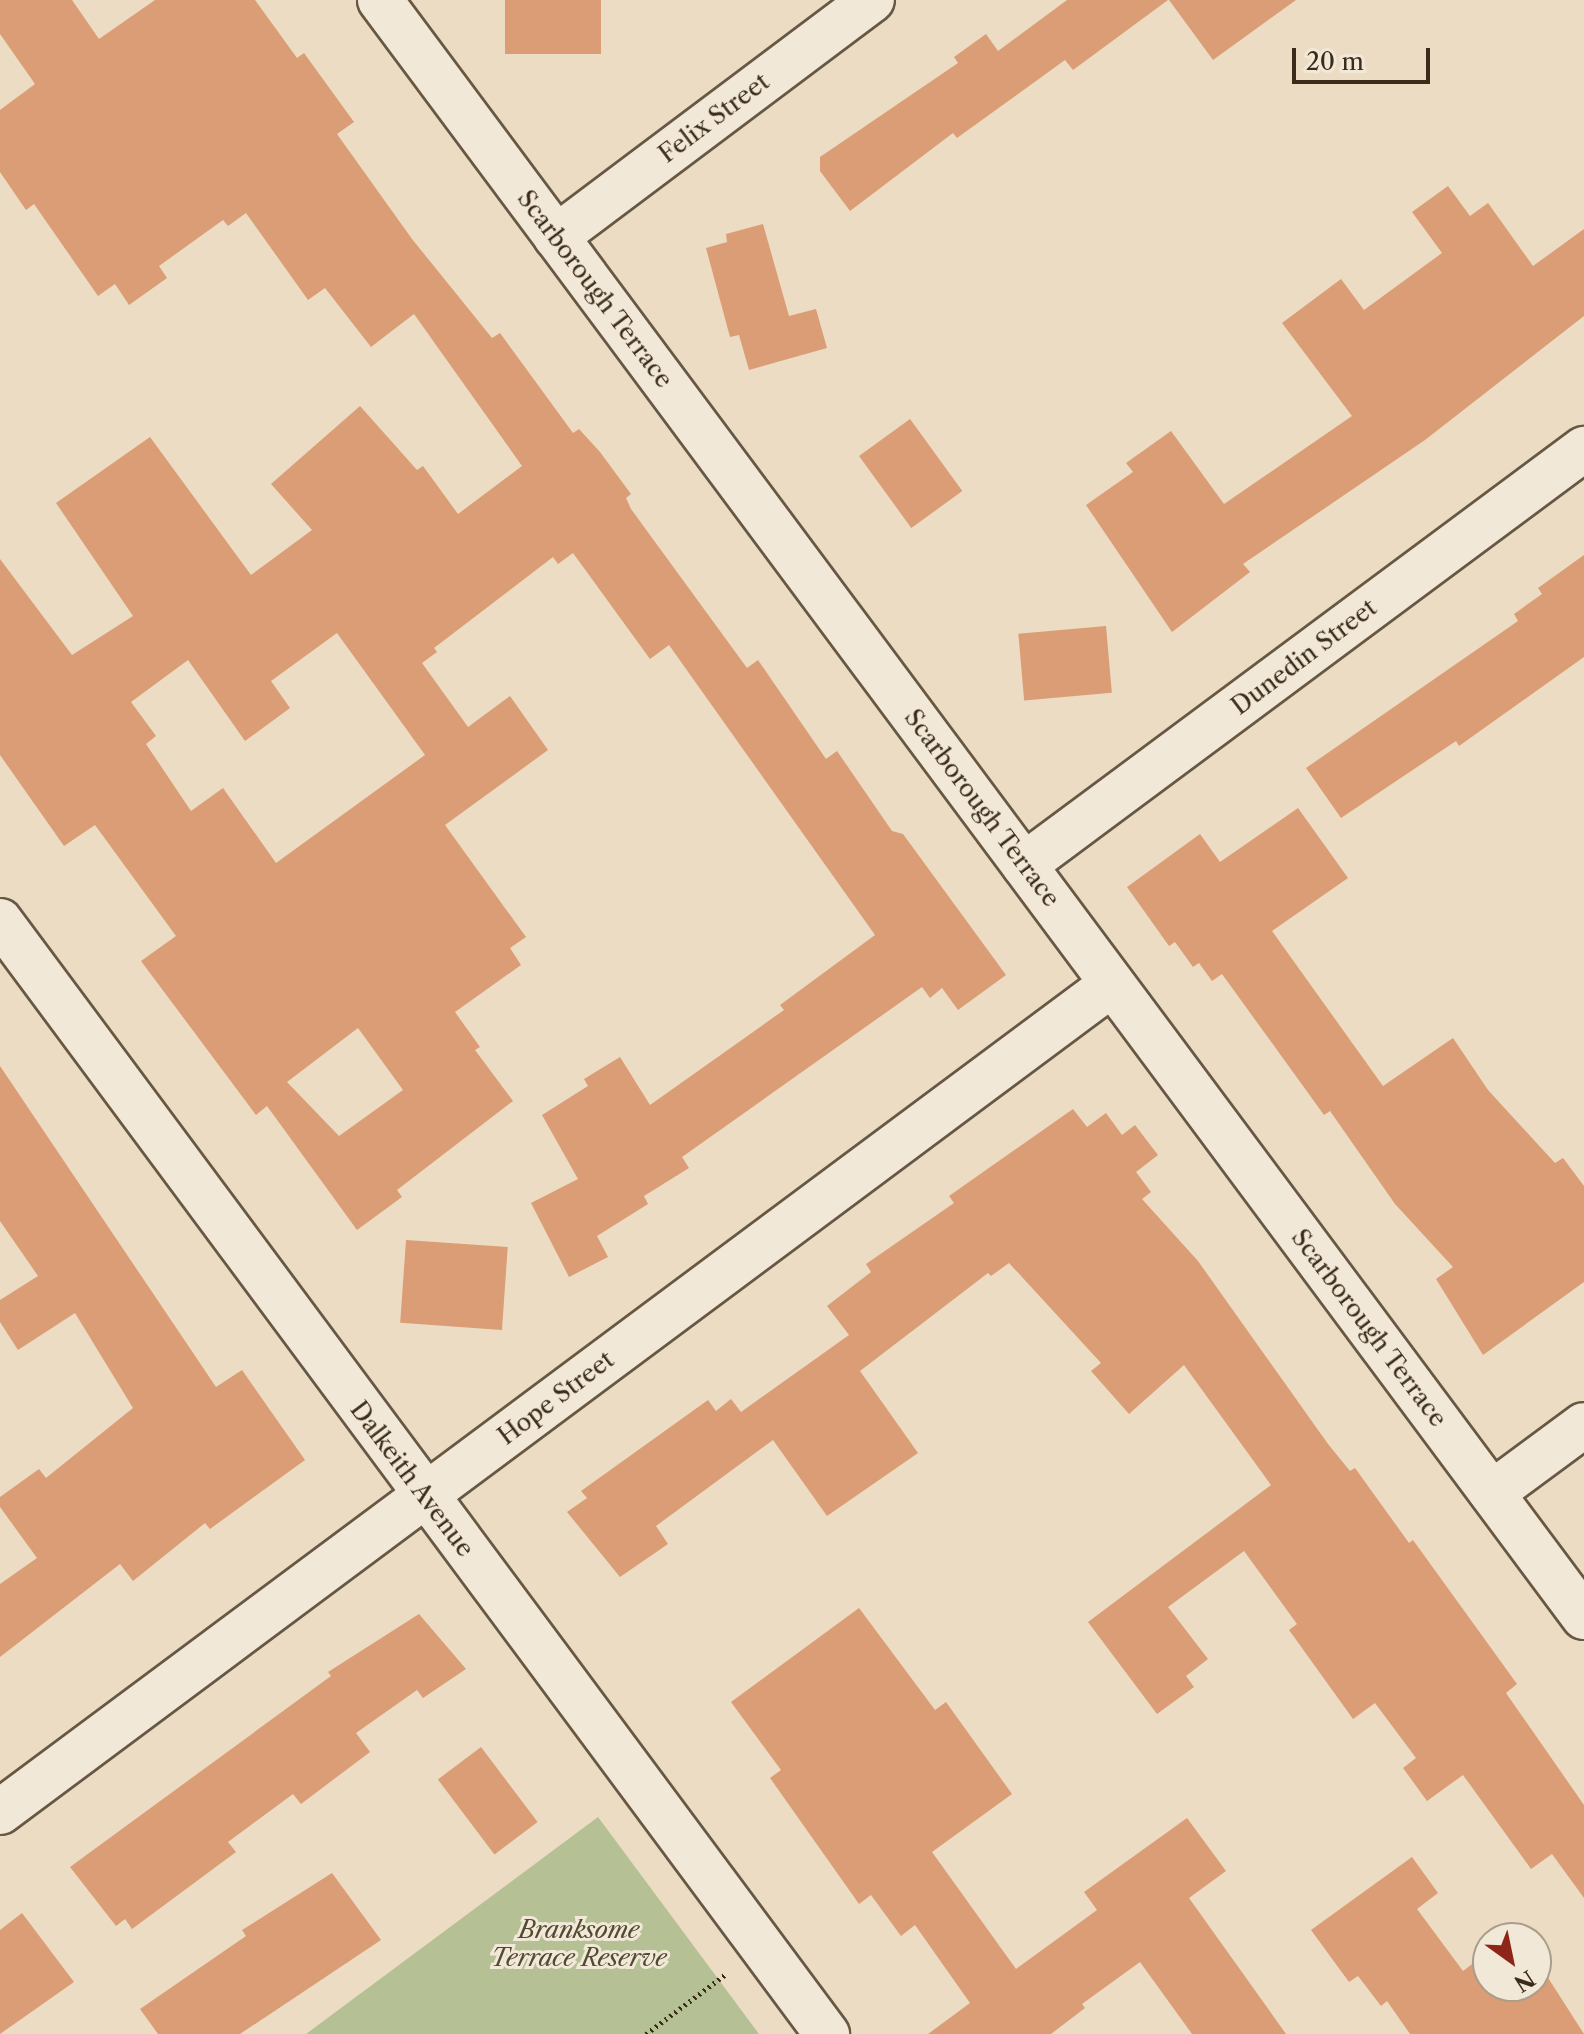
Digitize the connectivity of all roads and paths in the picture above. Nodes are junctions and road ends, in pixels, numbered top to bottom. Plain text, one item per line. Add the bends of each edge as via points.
1 (380, 0) edge
2 (872, 0) edge
3 (556, 237) junction
4 (1584, 449) edge
5 (1024, 865) junction
6 (0, 921) edge
7 (1112, 984) junction
8 (1584, 1425) edge
9 (1492, 1493) junction
10 (424, 1496) junction
11 (1584, 1617) edge
12 (0, 1812) edge
13 (762, 1948) junction
14 (646, 2034) edge
15 (827, 2034) edge

1 - 3 street, Scarborough Terrace
2 - 3 street, Felix Street
3 - 5 street, Scarborough Terrace
4 - 5 street, Dunedin Street
5 - 7 street, Scarborough Terrace
6 - 10 street, Dalkeith Avenue
7 - 9 street, Scarborough Terrace
7 - 10 street, Hope Street
8 - 9 street
9 - 11 street, Scarborough Terrace
10 - 12 street, Hope Street
10 - 13 street, Dalkeith Avenue
13 - 14 path
13 - 15 street, Dalkeith Avenue

